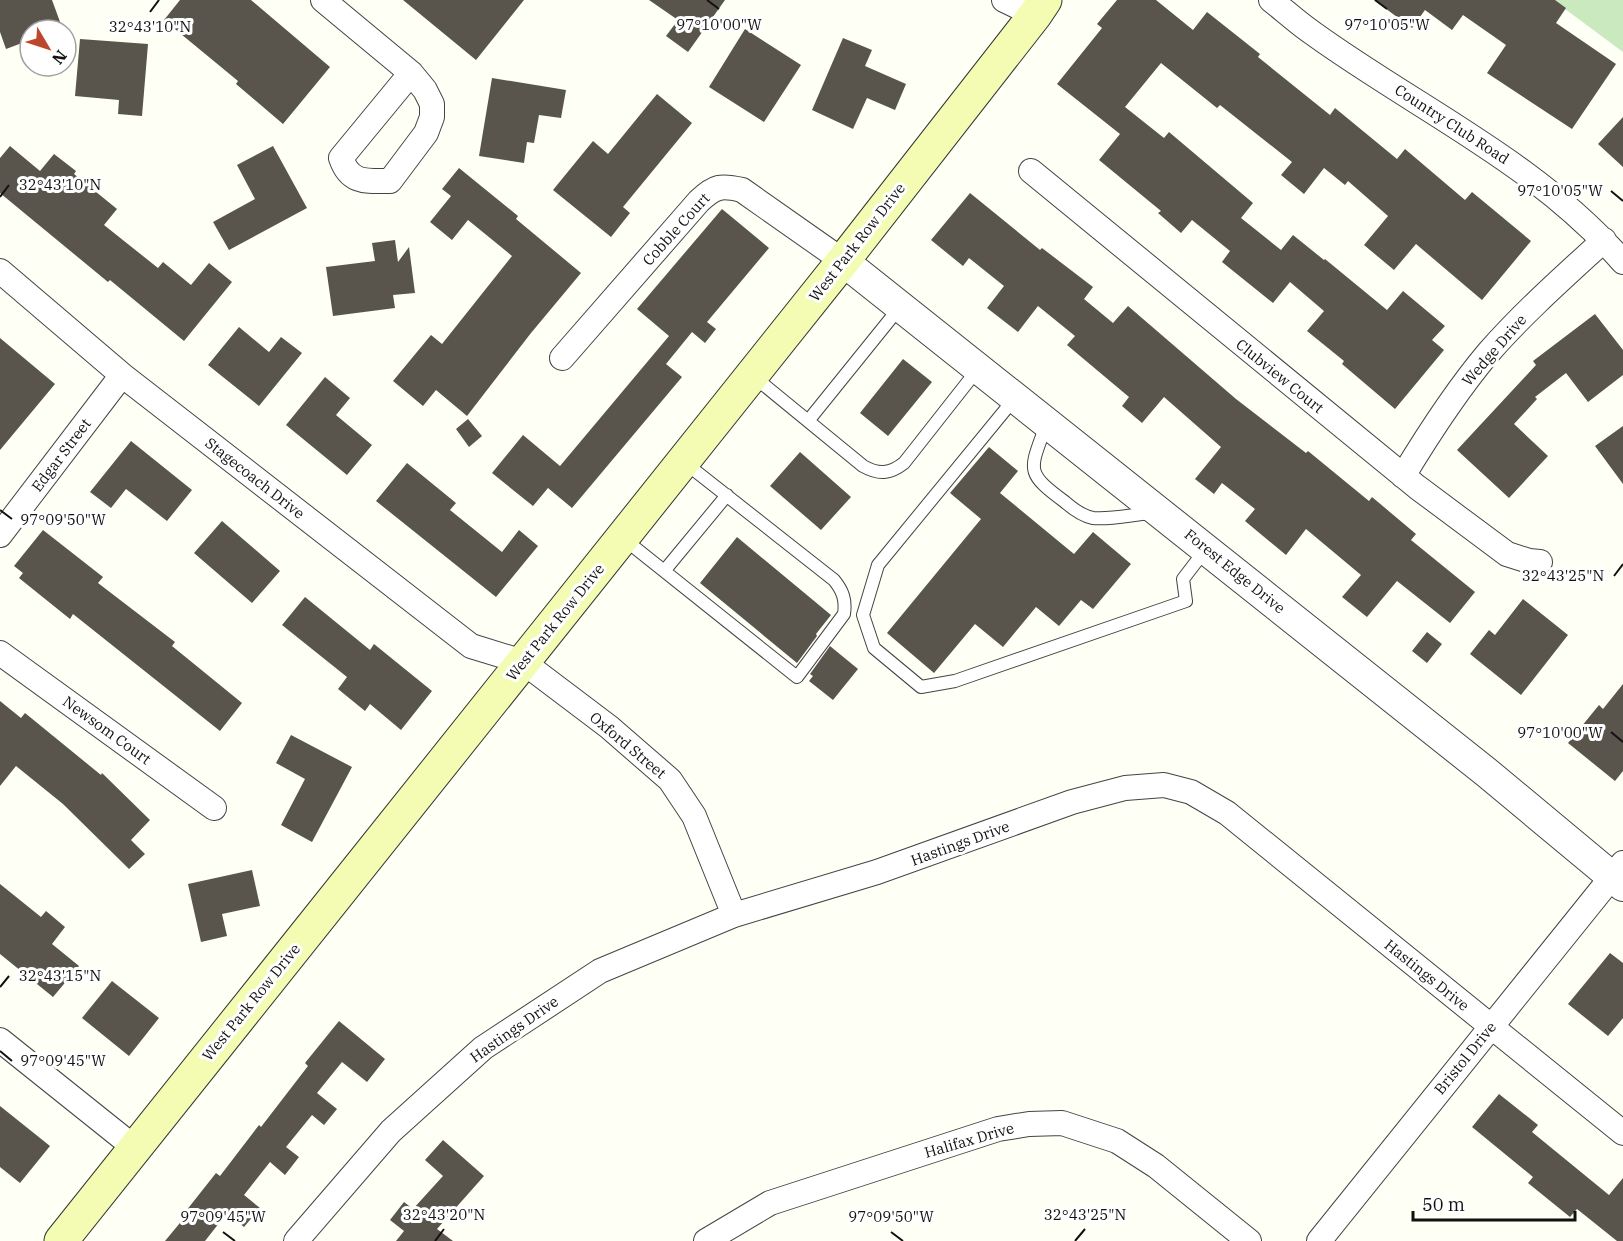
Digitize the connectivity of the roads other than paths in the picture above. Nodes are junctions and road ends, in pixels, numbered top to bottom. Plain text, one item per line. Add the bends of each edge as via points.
1 (323, 0) edge
2 (1004, 0) edge
3 (1271, 0) edge
4 (1040, 8) edge
5 (411, 73) dead end
6 (1031, 171) dead end
7 (1604, 240) junction
8 (843, 261) junction
9 (1623, 262) edge
10 (0, 272) edge
11 (901, 306) junction
12 (562, 358) dead end
13 (979, 368) junction
14 (122, 375) junction
15 (752, 375) junction
16 (1016, 397) junction
17 (808, 421) junction
18 (1047, 422) junction
19 (683, 461) junction
20 (1403, 476) junction
21 (727, 495) junction
22 (1160, 512) junction
23 (0, 536) edge
24 (622, 538) junction
25 (1206, 549) junction
26 (1540, 562) dead end
27 (665, 570) junction
28 (0, 653) edge
29 (523, 662) junction
30 (214, 808) dead end
31 (1619, 875) edge
32 (734, 915) junction
33 (1490, 1026) junction
34 (0, 1040) edge
35 (1623, 1133) edge
36 (135, 1148) junction
37 (60, 1241) edge
38 (296, 1241) edge
39 (706, 1241) edge
40 (1249, 1241) edge
41 (1319, 1241) edge

1 - 5 street
2 - 4 street
3 - 7 street, Country Club Road via 1314,34 1509,160
4 - 8 main road, West Park Row Drive
6 - 20 street, Clubview Court
7 - 9 street, Country Club Road
7 - 20 street, Wedge Drive via 1489,352 1443,411
8 - 11 street, Forest Edge Drive
8 - 12 street, Cobble Court via 742,190 726,186 711,190
8 - 15 main road, West Park Row Drive
10 - 14 street, Stagecoach Drive
11 - 13 street, Forest Edge Drive
11 - 17 lane
13 - 16 street, Forest Edge Drive
13 - 17 lane via 895,470 885,473 864,466
14 - 23 street, Edgar Street
14 - 29 street, Stagecoach Drive via 471,646
15 - 17 lane
15 - 19 main road, West Park Row Drive
16 - 18 street, Forest Edge Drive
16 - 25 lane via 878,565 862,615 874,648 921,687 955,681 1186,601 1183,579
18 - 22 street, Forest Edge Drive
18 - 22 lane via 1034,466 1035,477 1042,485 1083,515 1094,518
19 - 21 lane
19 - 24 main road, West Park Row Drive
20 - 26 street, Clubview Court via 1507,554
21 - 27 lane
21 - 27 lane via 842,590 844,615 797,677
22 - 25 street, Forest Edge Drive
24 - 27 lane
24 - 29 main road, West Park Row Drive
25 - 31 street, Forest Edge Drive
28 - 30 street, Newsom Court
29 - 32 street, Oxford Street via 609,727 670,780 694,816
29 - 36 main road, West Park Row Drive
31 - 33 street, Bristol Drive
32 - 33 street, Hastings Drive via 877,872 1072,802 1125,788 1164,785 1191,792 1227,813
32 - 38 street, Hastings Drive via 600,971 483,1048 391,1131
33 - 35 street, Hastings Drive
33 - 41 street, Bristol Drive
34 - 36 street
36 - 37 main road, West Park Row Drive
39 - 40 street, Halifax Drive via 770,1203 998,1129 1062,1123 1117,1141 1156,1166

